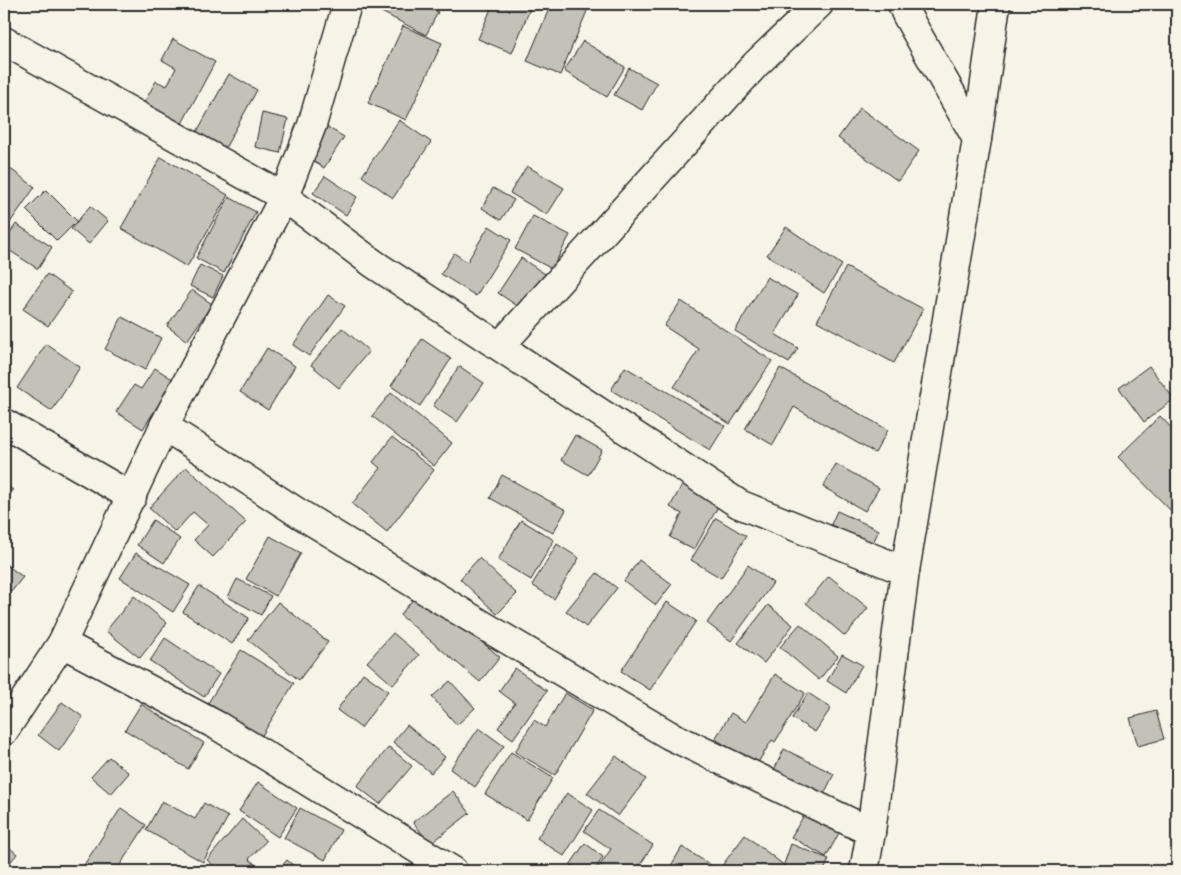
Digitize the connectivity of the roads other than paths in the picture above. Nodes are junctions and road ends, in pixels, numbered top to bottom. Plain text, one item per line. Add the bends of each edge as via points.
1 (347, 4) edge
2 (820, 4) edge
3 (902, 4) edge
4 (996, 4) edge
5 (4, 41) edge
6 (977, 139) junction
7 (284, 197) junction
8 (500, 346) junction
9 (4, 423) edge
10 (164, 426) junction
11 (132, 497) junction
12 (905, 571) junction
13 (62, 643) junction
14 (4, 731) edge
15 (870, 832) junction
16 (453, 871) edge
17 (864, 871) edge

1 - 7 street via 312,125
2 - 8 street via 756,64
3 - 6 street
4 - 6 street
5 - 7 street
6 - 12 street
7 - 8 street via 374,264
7 - 10 street
8 - 12 street via 739,504
9 - 11 street
10 - 11 street
10 - 15 street via 309,519 668,735
11 - 13 street
12 - 15 street
13 - 14 street
13 - 16 street via 218,726
15 - 17 street

